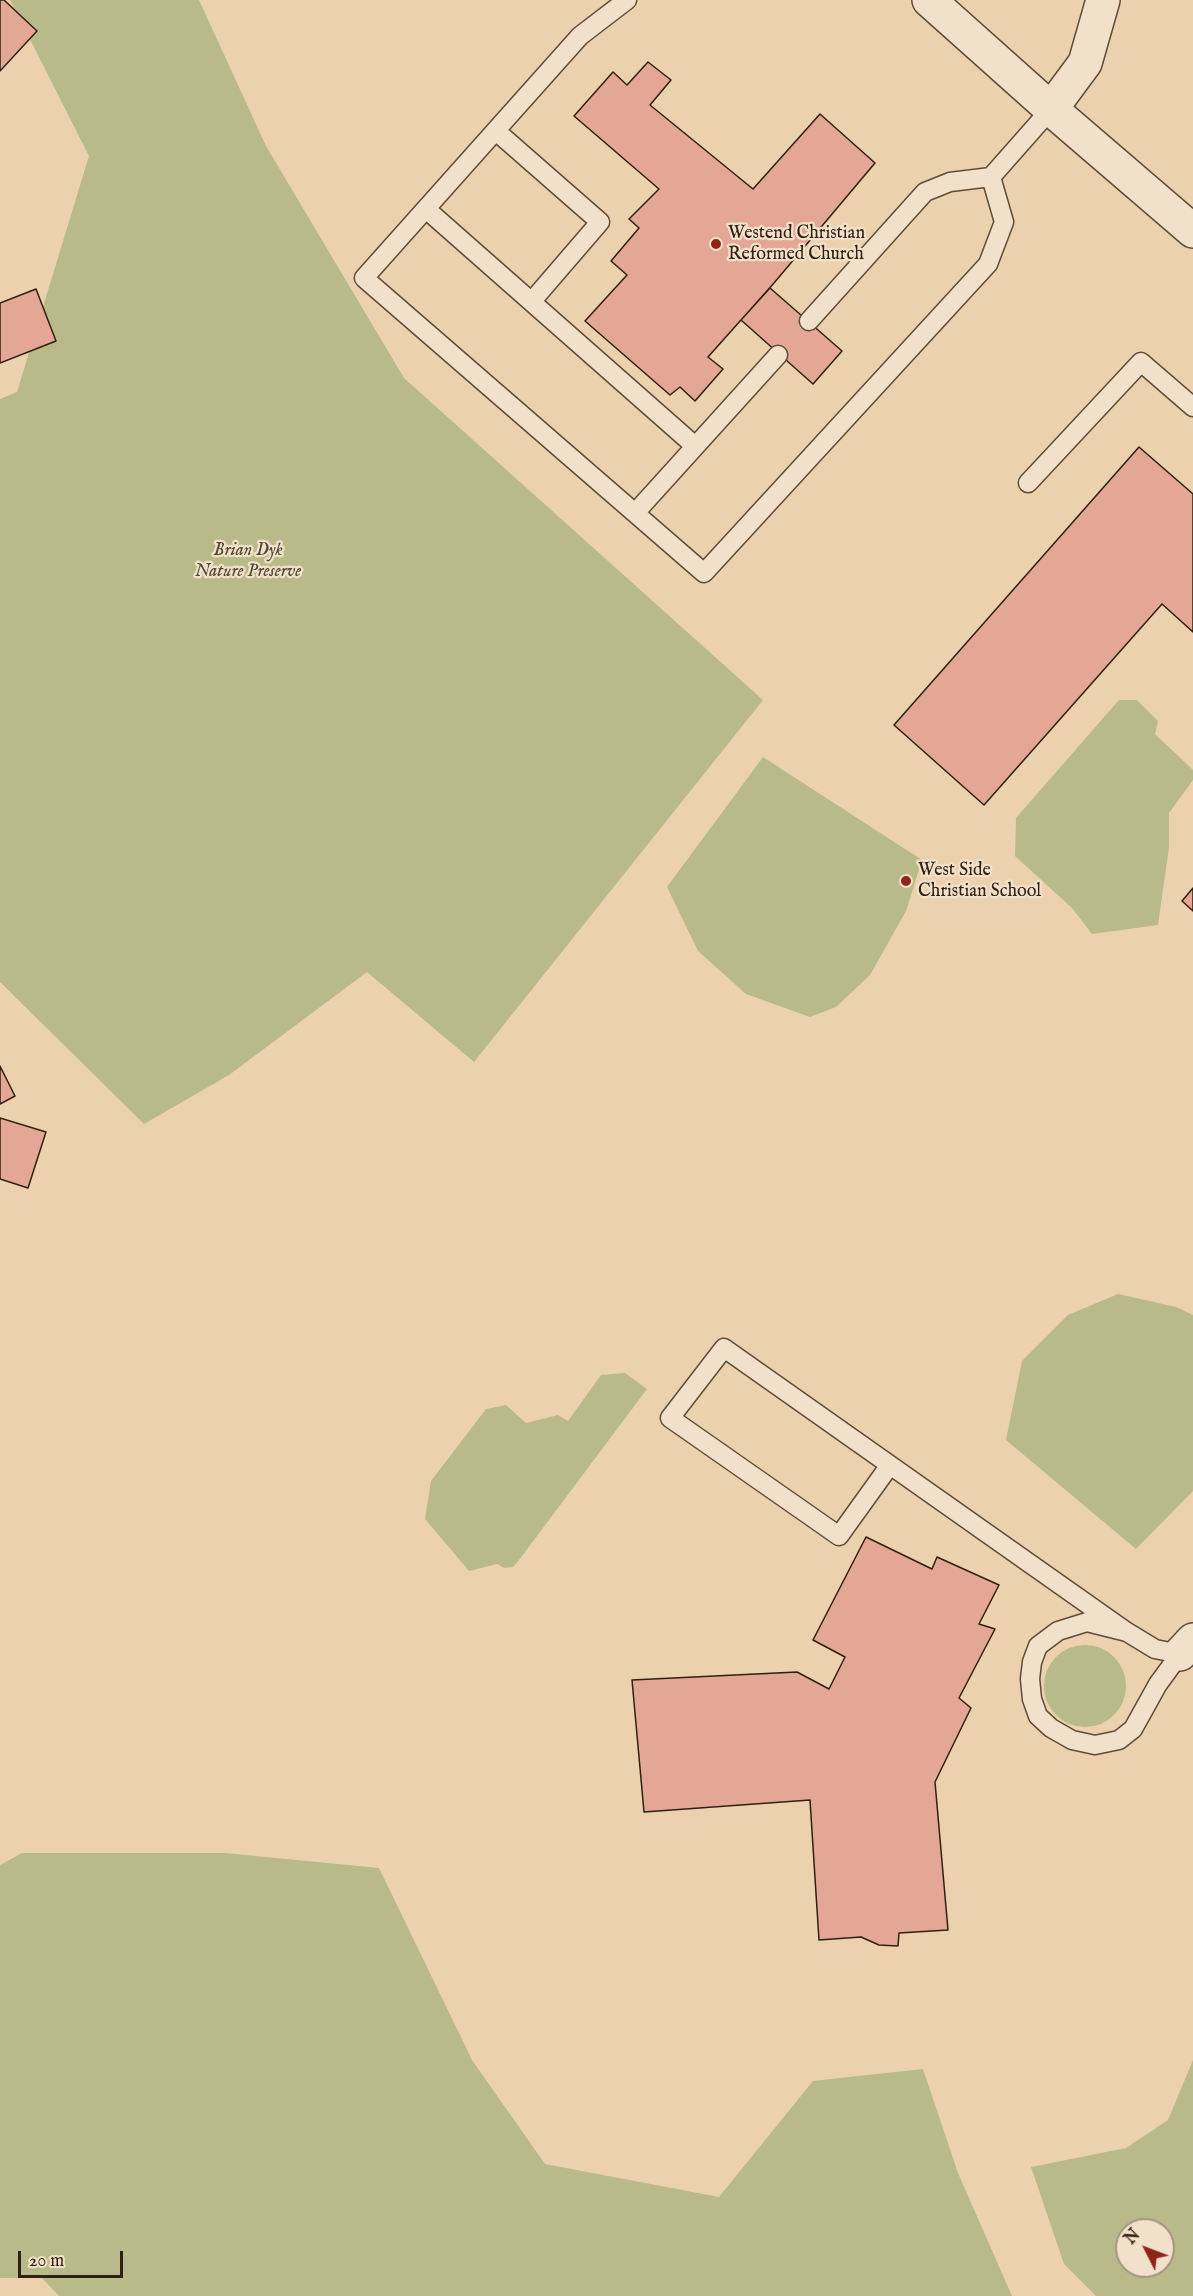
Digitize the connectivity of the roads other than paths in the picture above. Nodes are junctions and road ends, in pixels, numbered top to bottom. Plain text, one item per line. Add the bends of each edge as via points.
1 (627, 0) edge
2 (929, 0) edge
3 (1103, 0) edge
4 (1051, 109) junction
5 (496, 131) junction
6 (992, 177) junction
7 (426, 209) junction
8 (1193, 231) edge
9 (532, 301) junction
10 (809, 321) dead end
11 (778, 355) dead end
12 (1193, 407) edge
13 (695, 446) junction
14 (1028, 483) dead end
15 (635, 513) junction
16 (890, 1465) junction
17 (1126, 1632) junction
18 (1186, 1647) edge

1 - 5 lane via 580,36
2 - 4 street
3 - 4 street via 1085,63
4 - 6 lane
4 - 8 street
5 - 7 lane
5 - 9 lane via 600,222
6 - 10 lane via 950,182 925,192
6 - 15 lane via 1004,222 988,264 704,573
7 - 9 lane
7 - 15 lane via 364,278
9 - 13 lane
11 - 13 lane
12 - 14 lane via 1141,362
13 - 15 lane
16 - 16 lane via 724,1348 670,1418 839,1536
16 - 17 lane
17 - 18 lane via 1155,1649
17 - 18 lane via 1086,1622 1058,1631 1038,1646 1030,1679 1032,1699 1038,1716 1051,1728 1072,1740 1095,1745 1119,1740 1133,1729 1158,1684

